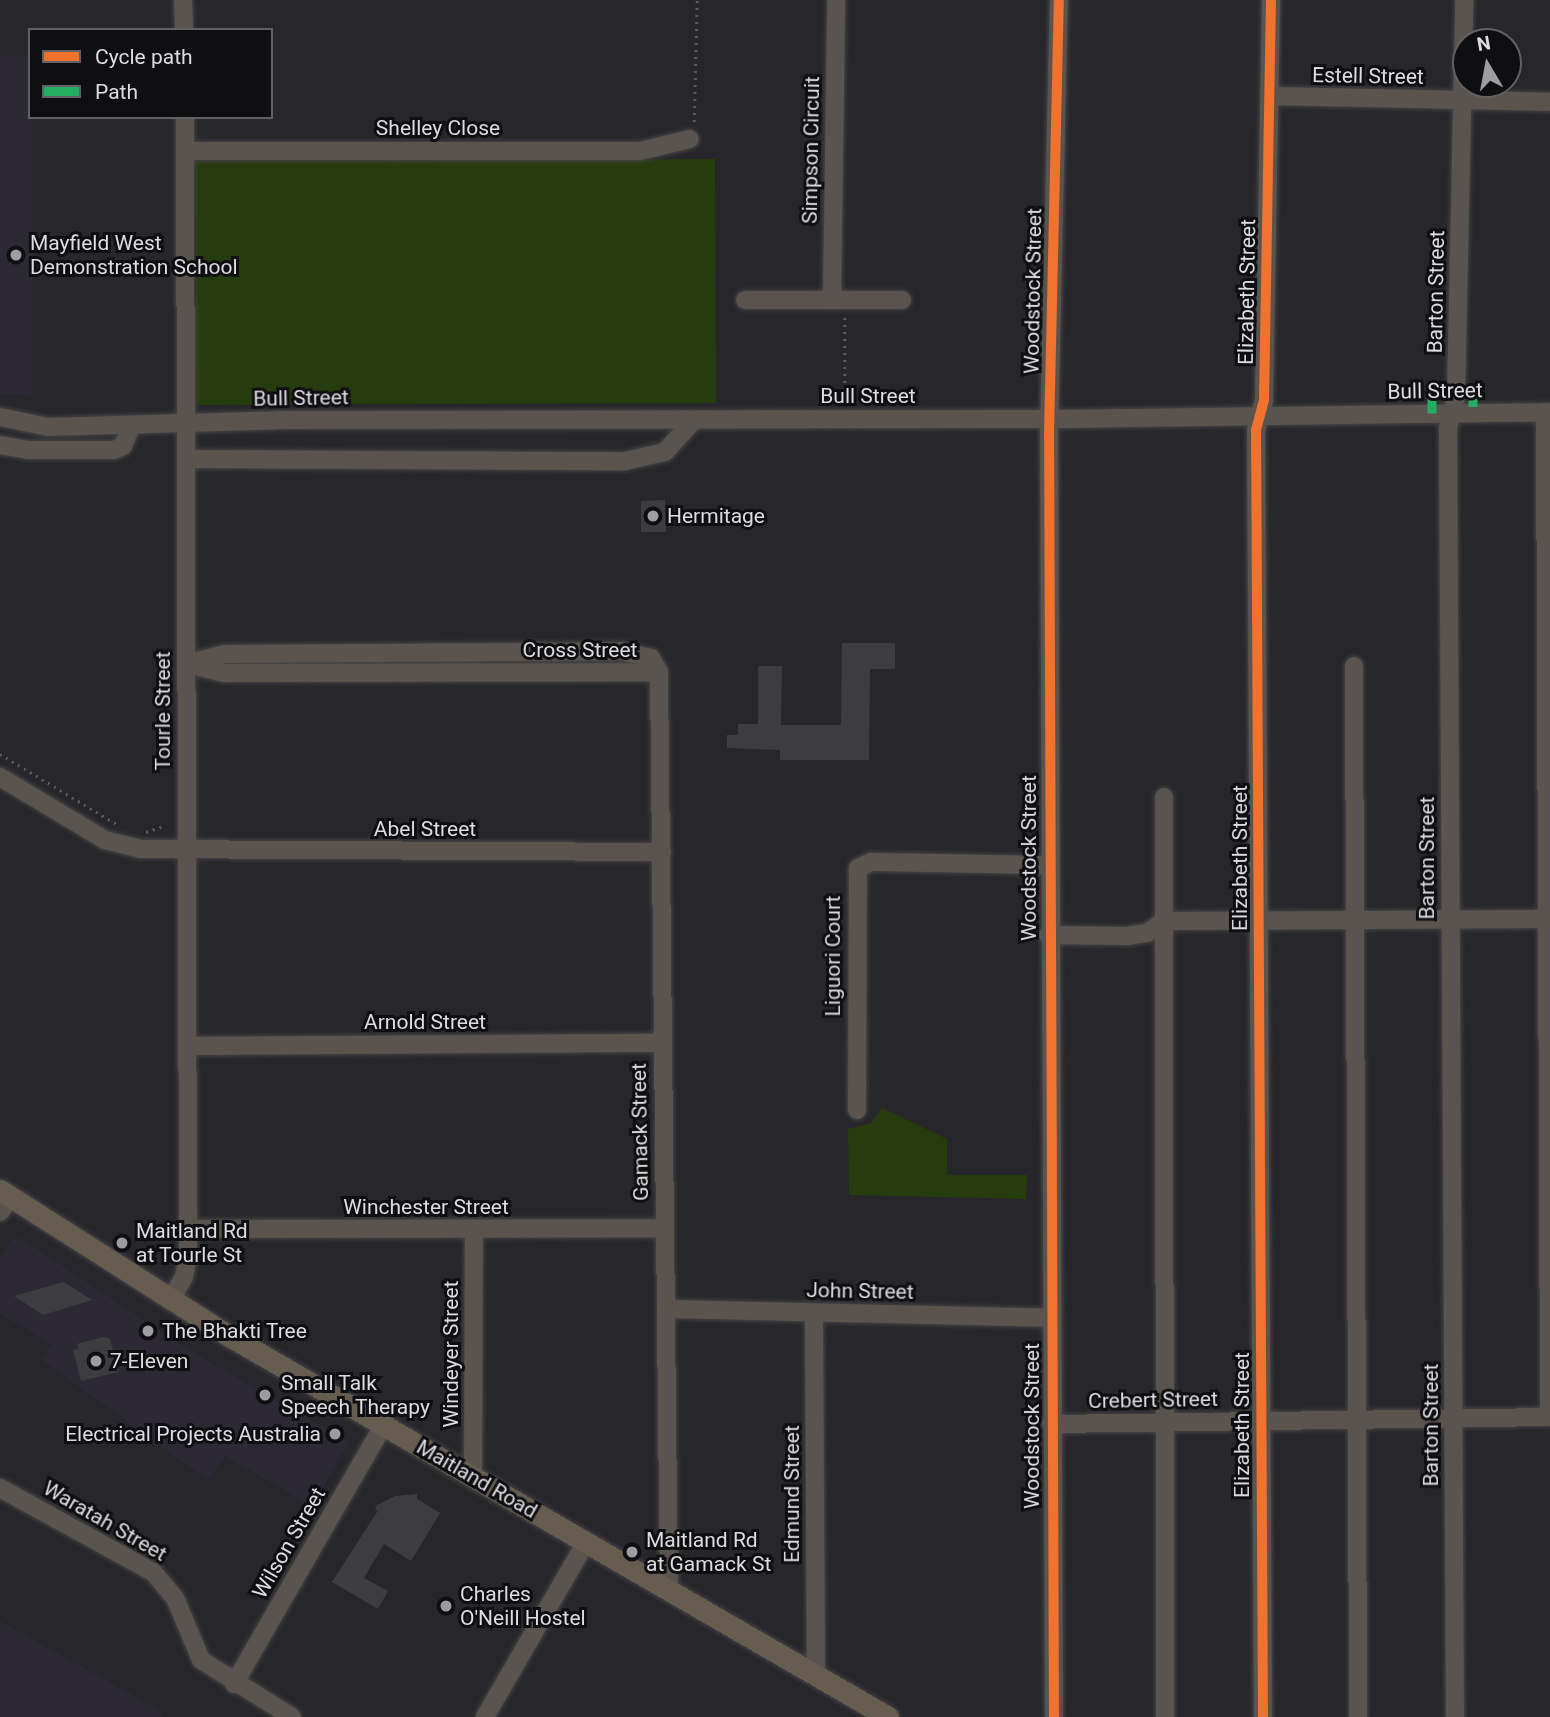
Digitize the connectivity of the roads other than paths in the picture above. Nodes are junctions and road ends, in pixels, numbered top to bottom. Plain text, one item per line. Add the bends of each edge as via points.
1 (183, 0) edge
2 (836, 0) edge
3 (1059, 0) edge
4 (1271, 0) edge
5 (1464, 0) edge
6 (184, 28) edge
7 (1270, 96) junction
8 (1463, 101) junction
9 (1550, 102) edge
10 (184, 119) edge
11 (690, 139) road end
12 (185, 151) junction
13 (745, 300) dead end
14 (832, 300) junction
15 (902, 300) dead end
16 (1547, 412) edge
17 (1452, 413) junction
18 (1260, 416) junction
19 (0, 417) edge
20 (1049, 419) junction
21 (694, 420) junction
22 (186, 425) junction
23 (131, 426) junction
24 (0, 445) edge
25 (187, 459) junction
26 (186, 664) junction
27 (1354, 666) dead end
28 (659, 673) joint
29 (0, 777) edge
30 (1164, 797) dead end
31 (187, 850) junction
32 (662, 852) junction
33 (1049, 865) junction
34 (1548, 919) edge
35 (1164, 921) junction
36 (1356, 921) junction
37 (1451, 921) junction
38 (1260, 922) junction
39 (1048, 935) junction
40 (662, 1043) junction
41 (189, 1046) junction
42 (857, 1110) dead end
43 (3, 1200) edge
44 (665, 1228) junction
45 (188, 1229) junction
46 (474, 1231) junction
47 (170, 1301) junction
48 (667, 1309) junction
49 (814, 1313) junction
50 (1051, 1318) junction
51 (1550, 1417) edge
52 (1453, 1419) junction
53 (1357, 1420) junction
54 (1261, 1421) junction
55 (1163, 1422) junction
56 (384, 1424) junction
57 (1051, 1424) junction
58 (473, 1478) junction
59 (0, 1488) edge
60 (586, 1542) junction
61 (670, 1591) junction
62 (816, 1675) junction
63 (234, 1684) junction
64 (292, 1717) edge
65 (485, 1717) edge
66 (888, 1717) edge
67 (1054, 1717) edge
68 (1165, 1717) edge
69 (1263, 1717) edge
70 (1358, 1717) edge
71 (1455, 1717) edge

1 - 6 street
2 - 14 street, Simpson Circuit
3 - 20 street, Woodstock Street
4 - 7 street, Elizabeth Street
5 - 8 street, Barton Street
7 - 8 street, Estell Street
7 - 18 street, Elizabeth Street
8 - 9 street, Estell Street
8 - 17 street, Barton Street
10 - 12 street, Tourle Street
11 - 12 street, Shelley Close via 640,151
12 - 22 street, Tourle Street
13 - 14 street
14 - 15 street
16 - 17 street, Bull Street
16 - 34 street
17 - 18 street, Bull Street
17 - 37 street, Barton Street via 1448,428
18 - 20 street, Bull Street
18 - 38 street, Elizabeth Street
19 - 23 street, Bull Street via 48,427
20 - 21 street, Bull Street
20 - 33 street, Woodstock Street
21 - 22 street, Bull Street via 292,420
21 - 25 street via 665,452 625,461
22 - 23 street, Bull Street
22 - 25 street, Tourle Street
23 - 24 street via 122,446 114,450 27,450
25 - 26 street, Tourle Street
26 - 28 street, Cross Street via 224,673
26 - 31 street, Tourle Street
27 - 36 street
28 - 32 street, Gamack Street
29 - 31 street, Abel Street via 104,840 141,849
30 - 35 street
31 - 32 street, Abel Street
31 - 41 street, Tourle Street
32 - 40 street, Gamack Street
33 - 39 street, Woodstock Street
33 - 42 street, Liguori Court via 871,862 858,868
34 - 37 street
34 - 51 street
35 - 38 street
35 - 39 street via 1147,933 1127,936
35 - 55 street
36 - 37 street
36 - 38 street
36 - 53 street
37 - 52 street, Barton Street
38 - 54 street, Elizabeth Street
39 - 50 street, Woodstock Street
40 - 41 street, Arnold Street
40 - 44 street, Gamack Street
41 - 45 street, Tourle Street
43 - 47 main road, Maitland Road
44 - 46 street, Winchester Street
44 - 48 street, Gamack Street
45 - 46 street, Winchester Street
45 - 47 street, Tourle Street via 188,1268
46 - 58 street, Windeyer Street
47 - 56 main road, Maitland Road
48 - 49 street, John Street
48 - 61 street, Gamack Street
49 - 50 street, John Street
49 - 62 street, Edmund Street
50 - 57 street, Woodstock Street
51 - 52 street, Crebert Street
52 - 53 street, Crebert Street
52 - 71 street, Barton Street
53 - 54 street, Crebert Street
53 - 70 street
54 - 55 street, Crebert Street
54 - 69 street, Elizabeth Street
55 - 57 street, Crebert Street
55 - 68 street
56 - 58 main road, Maitland Road
56 - 63 street, Wilson Street
57 - 67 street, Woodstock Street
58 - 60 main road, Maitland Road
59 - 63 street, Waratah Street via 163,1580 201,1660
60 - 61 main road, Maitland Road
60 - 65 street
61 - 62 main road, Maitland Road
62 - 66 main road, Maitland Road
63 - 64 street, Waratah Street

